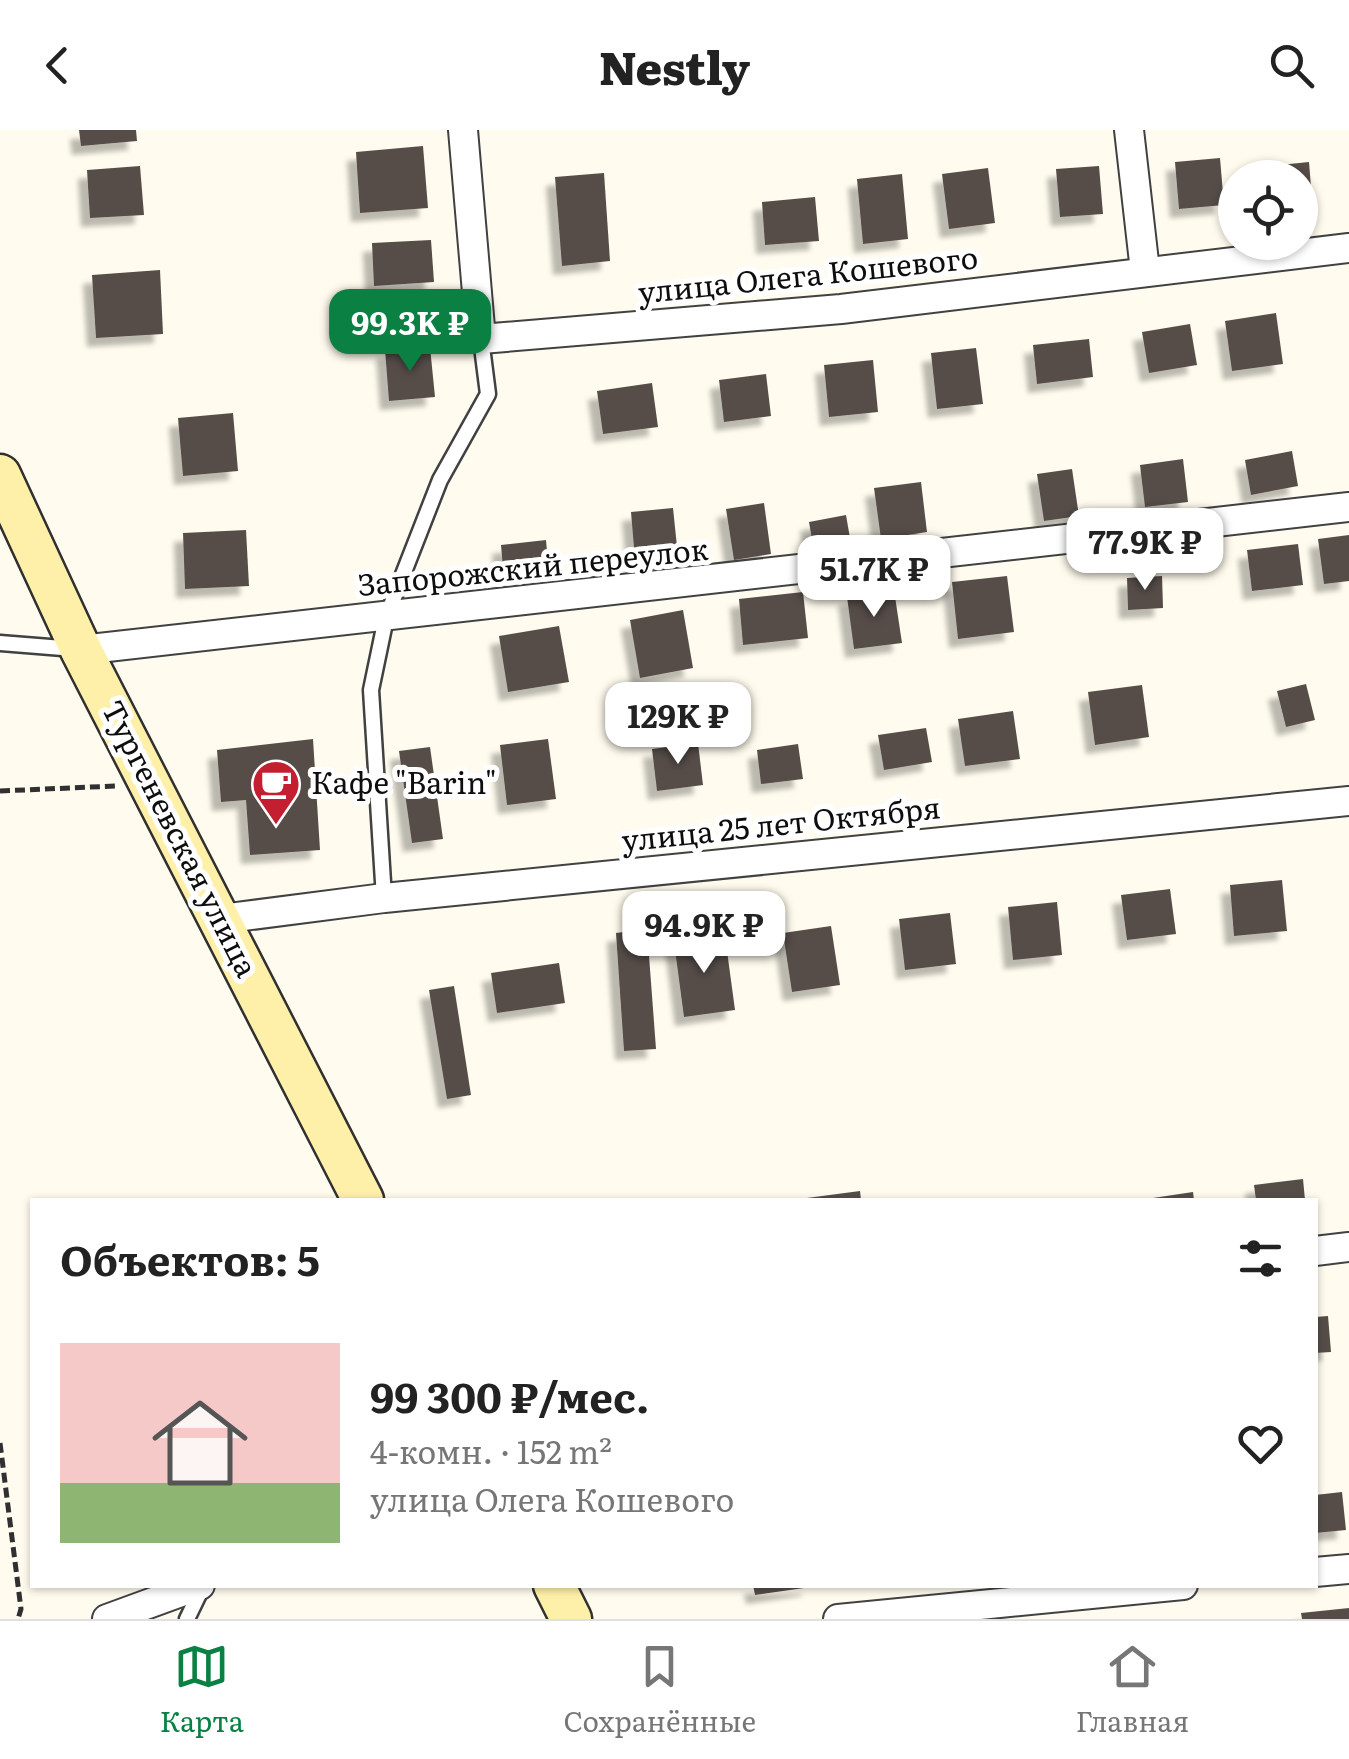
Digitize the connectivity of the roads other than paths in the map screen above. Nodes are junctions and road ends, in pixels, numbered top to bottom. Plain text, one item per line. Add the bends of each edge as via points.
1 (464, 130) edge
2 (1129, 130) edge
3 (1349, 248) edge
4 (1145, 271) junction
5 (481, 339) junction
6 (0, 475) edge
7 (1349, 508) edge
8 (386, 618) junction
9 (0, 643) edge
10 (81, 650) junction
11 (1349, 801) edge
12 (384, 898) junction
13 (220, 919) junction
14 (362, 1198) edge
15 (1349, 1247) edge
16 (1318, 1251) edge
17 (1349, 1569) edge
18 (1318, 1572) edge
19 (194, 1588) edge
20 (201, 1588) edge
21 (556, 1588) edge
22 (1153, 1588) edge
23 (107, 1619) edge
24 (187, 1619) edge
25 (571, 1619) edge
26 (838, 1619) edge

1 - 5 street
2 - 4 street
3 - 4 street, улица Олега Кошевого
4 - 5 street, улица Олега Кошевого via 841,309
5 - 8 lane via 488,394 440,480
6 - 10 main road, Тургеневская улица
7 - 8 street, Запорожский переулок
8 - 10 street, Запорожский переулок
8 - 12 lane via 371,690
9 - 10 lane
10 - 13 main road, Тургеневская улица
11 - 12 street, улица 25 лет Октября
12 - 13 street, улица 25 лет Октября
13 - 14 main road, Тургеневская улица
15 - 16 street
17 - 18 street
19 - 23 street
20 - 24 lane
21 - 25 main road
22 - 26 street

